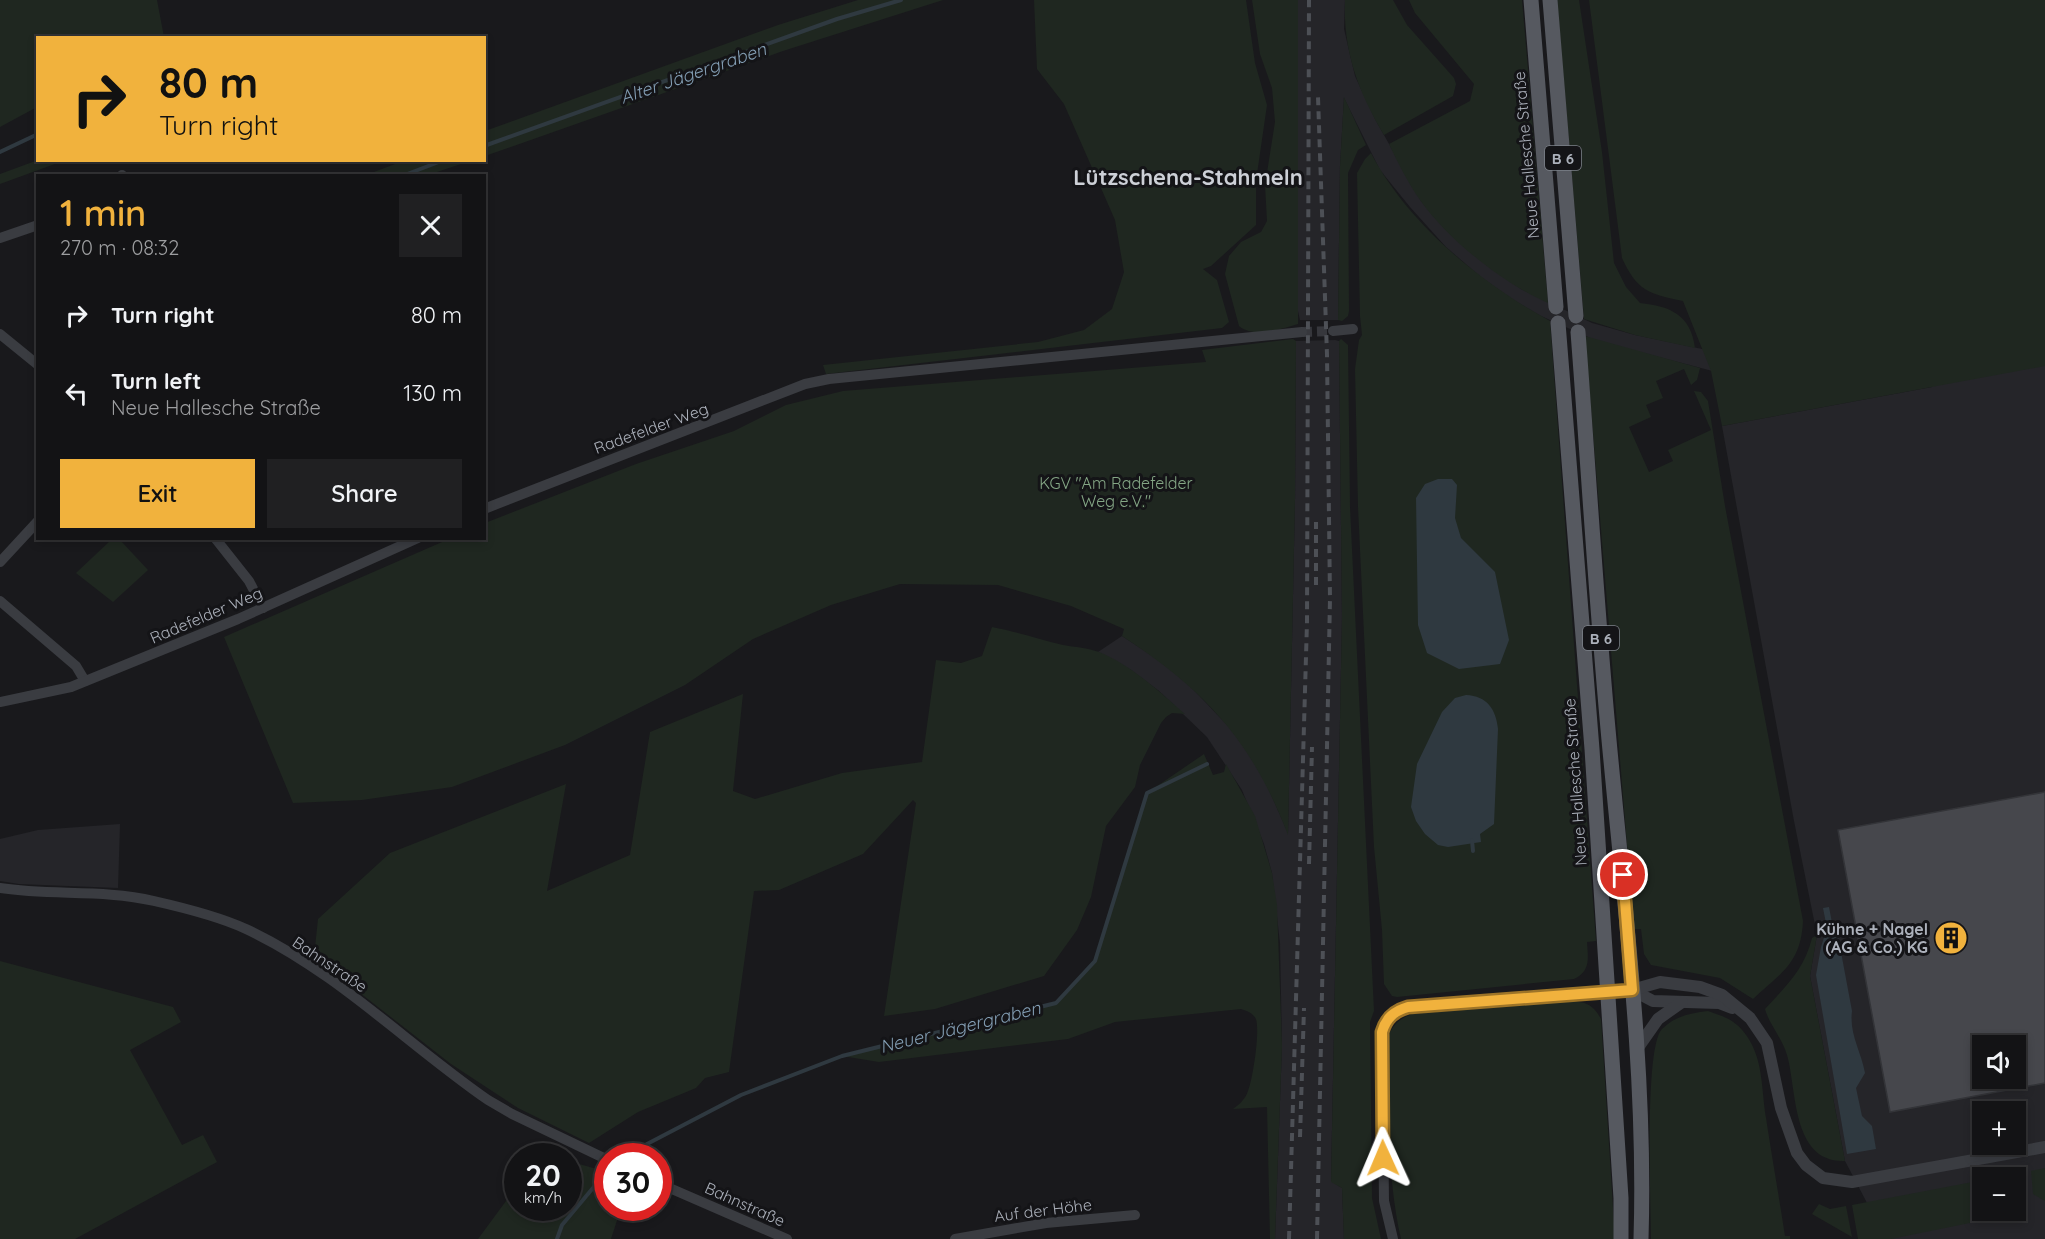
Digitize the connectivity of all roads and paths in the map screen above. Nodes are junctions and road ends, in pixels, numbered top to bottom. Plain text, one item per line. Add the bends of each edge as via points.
1 (1531, 0) edge
2 (1550, 0) edge
3 (36, 226) edge
4 (0, 238) edge
5 (1556, 307) dead end
6 (1576, 316) dead end
7 (1558, 323) dead end
8 (1353, 329) dead end
9 (1333, 331) tunnel mouth
10 (1302, 332) tunnel mouth
11 (1578, 332) dead end
12 (0, 334) edge
13 (36, 363) edge
14 (486, 508) edge
15 (36, 523) edge
16 (217, 540) edge
17 (414, 540) edge
18 (0, 562) edge
19 (0, 602) edge
20 (263, 608) junction
21 (85, 681) junction
22 (0, 702) edge
23 (0, 888) edge
24 (1632, 990) junction
25 (1608, 991) junction
26 (1682, 1002) junction
27 (1744, 1013) junction
28 (1637, 1049) junction
29 (2042, 1147) edge
30 (594, 1154) edge
31 (672, 1189) edge
32 (1135, 1215) dead end
33 (788, 1239) edge
34 (955, 1239) edge
35 (1393, 1239) edge
36 (1621, 1239) edge
37 (1641, 1239) edge

1 - 5 main road, Neue Hallesche Straße / B 6
2 - 6 main road, B 6
3 - 4 street
7 - 25 main road, Neue Hallesche Straße / B 6
8 - 9 street
10 - 14 street, Radefelder Weg via 805,384
11 - 24 main road, B 6
12 - 13 street
15 - 18 street
16 - 20 street via 249,581
17 - 20 street, Radefelder Weg
19 - 21 street via 76,666
20 - 21 street, Radefelder Weg
21 - 22 street, Radefelder Weg
23 - 30 street, Bahnstraße via 134,897 246,929 339,986 488,1100
24 - 25 street
24 - 26 street via 1653,1001
24 - 27 street via 1660,982 1700,987 1722,995
24 - 28 main road, B 6
25 - 35 street via 1408,1007 1391,1015 1382,1032 1382,1095 1384,1201
25 - 36 main road, Neue Hallesche Straße / B 6
26 - 27 street via 1719,1003
26 - 28 street via 1658,1019
27 - 29 street via 1767,1043 1781,1108 1797,1153 1823,1179 1852,1182
28 - 37 main road, B 6 via 1643,1180
31 - 33 street, Bahnstraße
32 - 34 street, Auf der Höhe via 1046,1223

